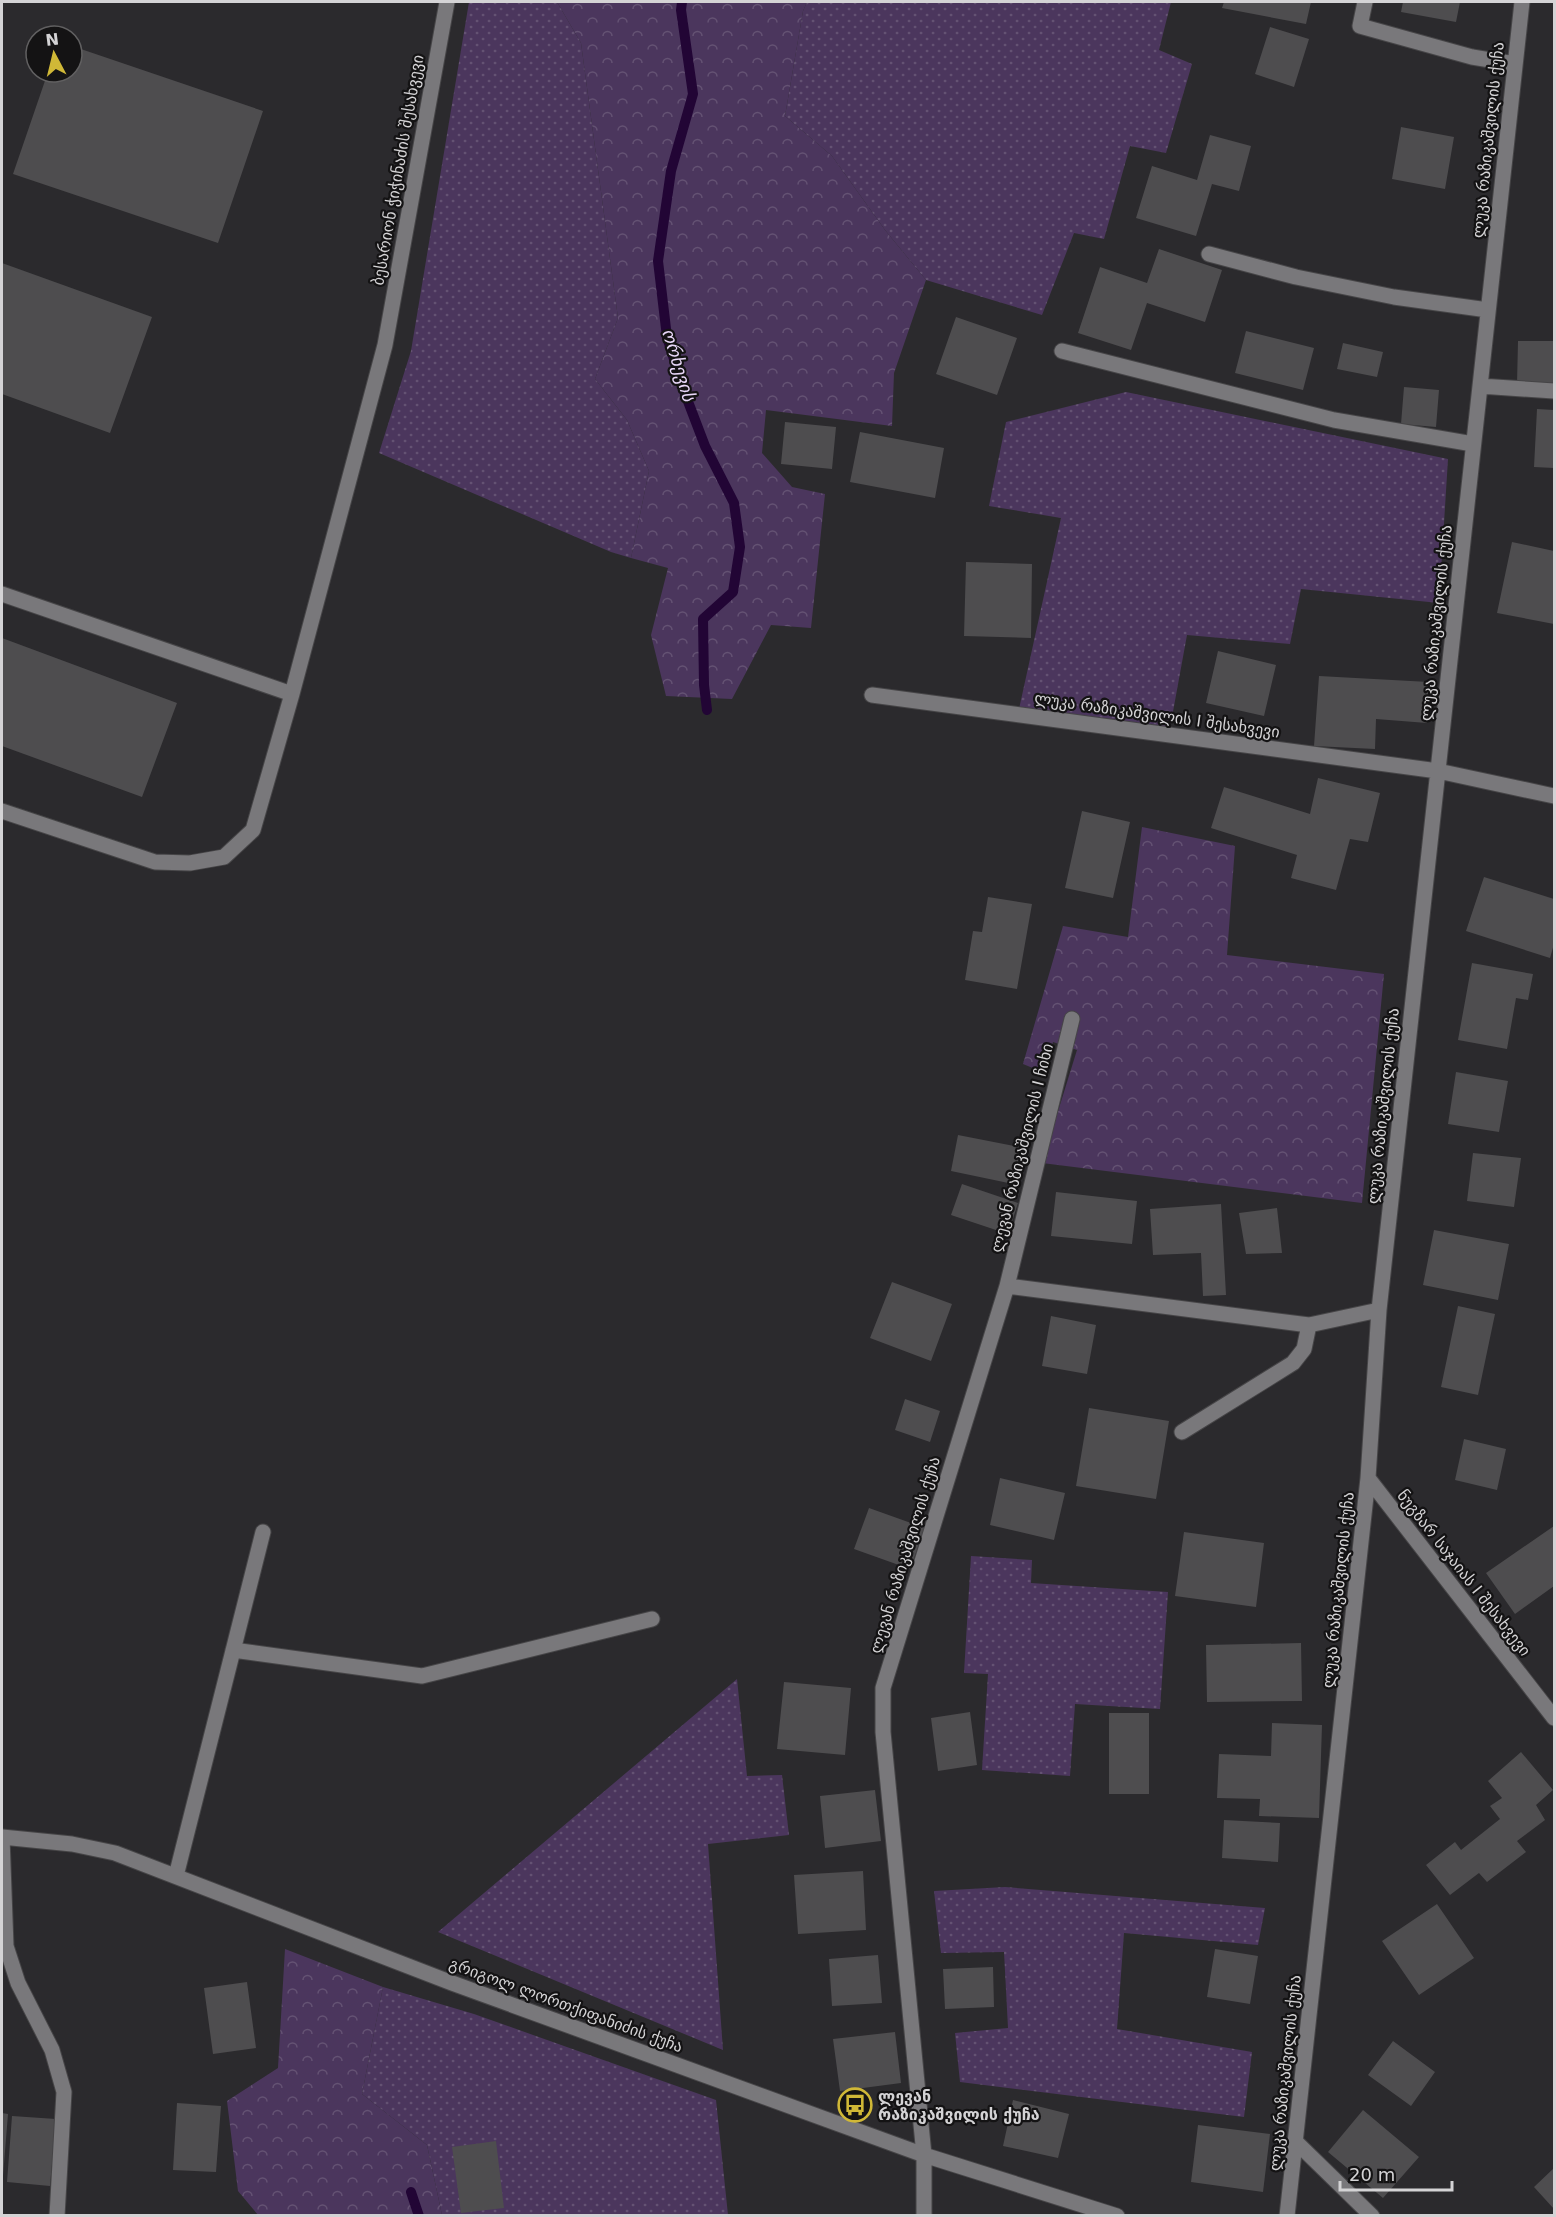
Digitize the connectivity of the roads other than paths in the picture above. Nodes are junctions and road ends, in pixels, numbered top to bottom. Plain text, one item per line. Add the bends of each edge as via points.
1 (447, 2) edge
2 (1365, 2) edge
3 (1522, 2) edge
4 (1515, 64) junction
5 (1209, 254) dead end
6 (1488, 310) junction
7 (1062, 351) dead end
8 (1480, 386) junction
9 (1554, 391) edge
10 (1473, 444) junction
11 (2, 594) edge
12 (292, 694) junction
13 (872, 695) dead end
14 (1438, 771) junction
15 (1554, 796) edge
16 (2, 811) edge
17 (1072, 1019) dead end
18 (1007, 1286) junction
19 (1378, 1310) junction
20 (1309, 1325) junction
21 (1182, 1432) dead end
22 (1368, 1478) junction
23 (263, 1532) dead end
24 (652, 1619) dead end
25 (233, 1650) junction
26 (1554, 1718) edge
27 (2, 1837) edge
28 (176, 1876) junction
29 (1295, 2141) junction
30 (924, 2155) junction
31 (57, 2216) edge
32 (924, 2216) edge
33 (1117, 2216) edge
34 (1287, 2216) edge
35 (1372, 2216) edge

1 - 12 street, ბესარიონ ჭიჭინაძის შესახვევი via 385,345
2 - 4 street via 1360,26 1472,57
3 - 4 street, ლუკა რაზიკაშვილის ქუჩა
4 - 6 street, ლუკა რაზიკაშვილის ქუჩა
5 - 6 street via 1394,297
6 - 8 street, ლუკა რაზიკაშვილის ქუჩა
7 - 10 street via 1334,420
8 - 9 street
8 - 10 street, ლუკა რაზიკაშვილის ქუჩა
10 - 14 street, ლუკა რაზიკაშვილის ქუჩა
11 - 12 street
12 - 16 street, ბესარიონ ჭიჭინაძის შესახვევი via 253,830 224,857 190,863 155,862
13 - 14 street, ლუკა რაზიკაშვილის I შესახვევი
14 - 15 street, ლუკა რაზიკაშვილის I შესახვევი
14 - 19 street, ლუკა რაზიკაშვილის ქუჩა
17 - 18 street, ლევან რაზიკაშვილის I ჩიხი
18 - 20 street
18 - 30 street, ლევან რაზიკაშვილის ქუჩა via 883,1688 883,1732
19 - 20 street
19 - 22 street, ლუკა რაზიკაშვილის ქუჩა
20 - 21 street via 1304,1349 1293,1363
22 - 26 street, ნუგზარ საჯაიას I შესახვევი
22 - 29 street, ლუკა რაზიკაშვილის ქუჩა
23 - 25 street
24 - 25 street via 422,1676
25 - 28 street
27 - 28 street, გრიგოლ ლორთქიფანიძის ქუჩა via 115,1853
27 - 31 street via 6,1946 18,1983 52,2050 64,2092
28 - 30 street, გრიგოლ ლორთქიფანიძის ქუჩა via 452,1983
29 - 34 street, ლუკა რაზიკაშვილის ქუჩა
29 - 35 street
30 - 32 street, ლევან რაზიკაშვილის ქუჩა
30 - 33 street, გრიგოლ ლორთქიფანიძის ქუჩა

